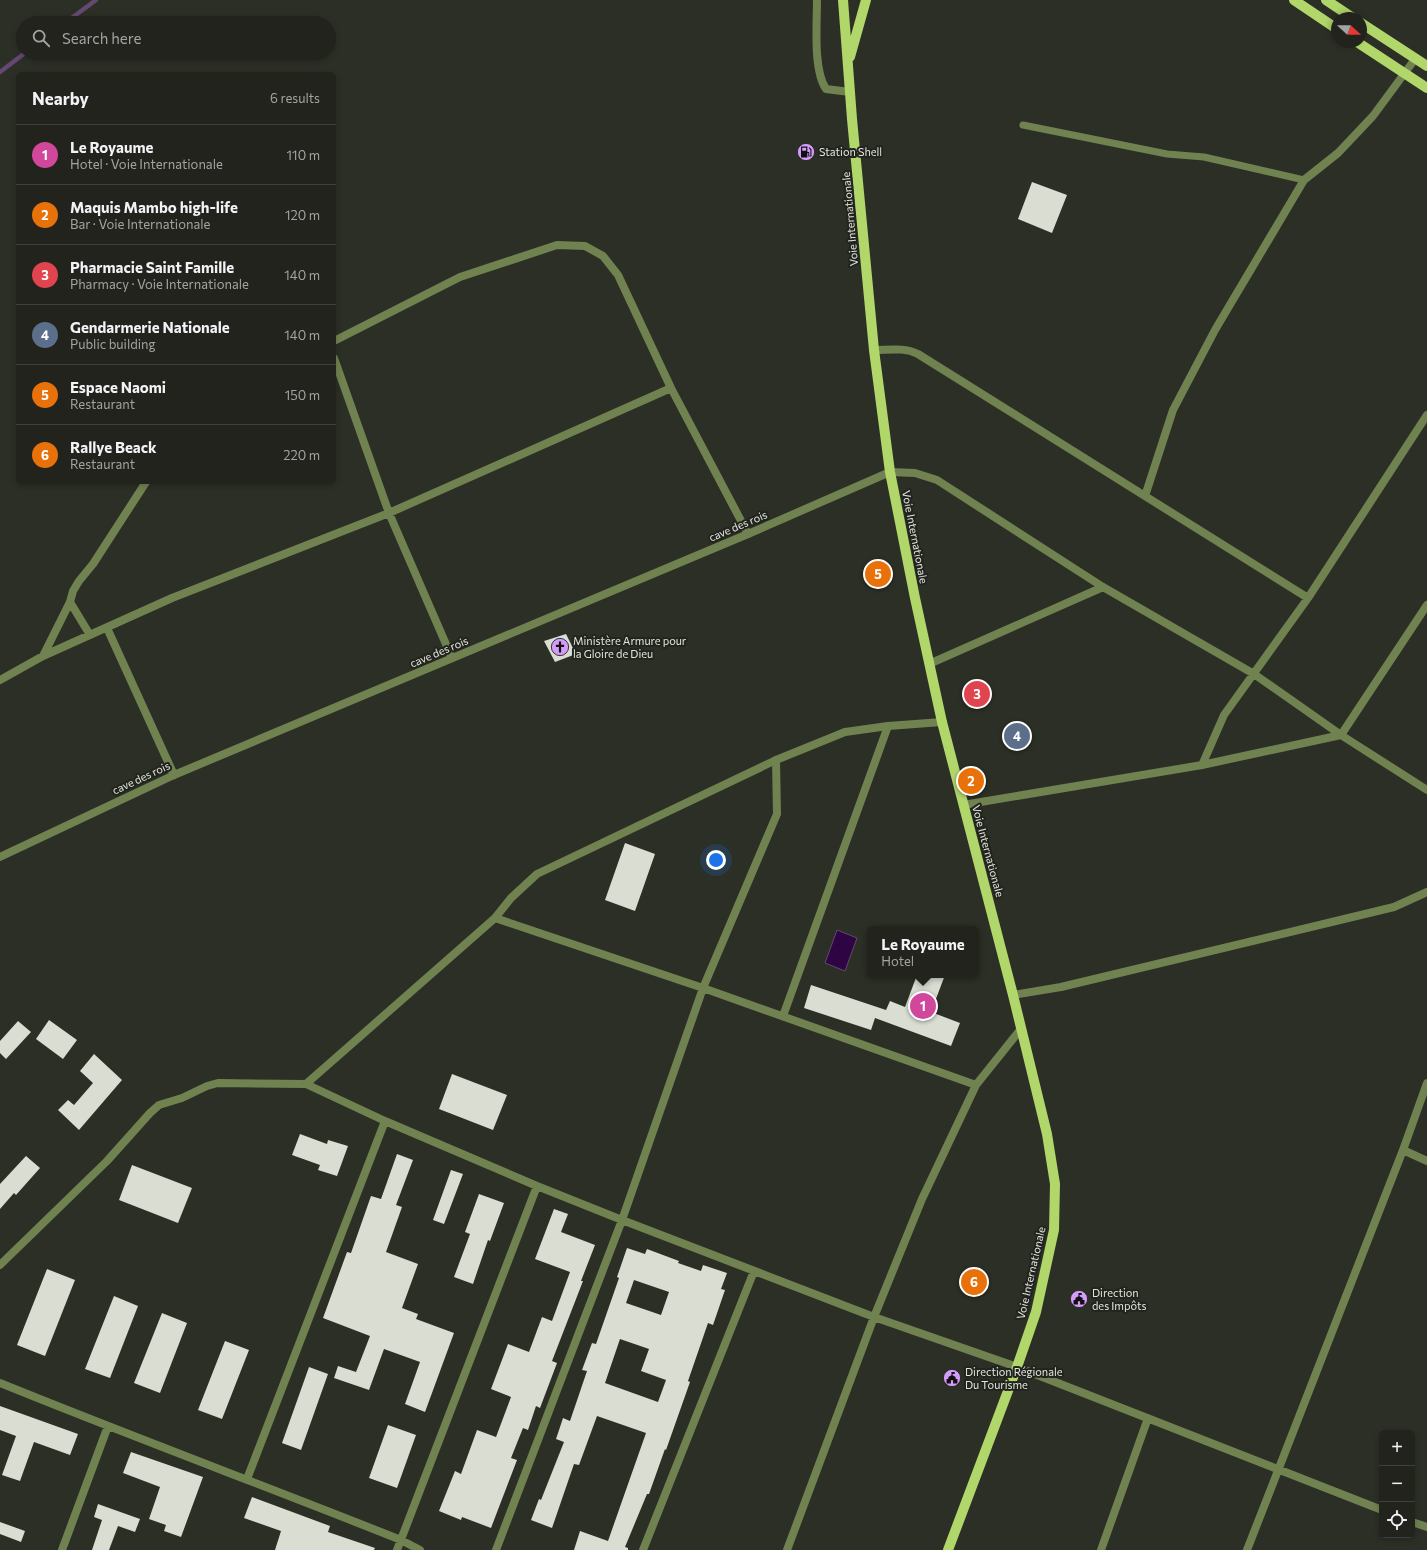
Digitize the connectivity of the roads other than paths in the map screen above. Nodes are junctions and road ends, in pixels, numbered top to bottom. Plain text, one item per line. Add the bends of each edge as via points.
1 (817, 0) edge
2 (843, 0) edge
3 (866, 0) edge
4 (1294, 0) edge
5 (1326, 0) edge
6 (1344, 12) edge
7 (1331, 24) edge
8 (1367, 27) edge
9 (1366, 48) edge
10 (1415, 59) junction
11 (848, 62) junction
12 (1427, 66) edge
13 (1404, 74) junction
14 (1427, 88) edge
15 (850, 92) junction
16 (1023, 125) dead end
17 (1304, 180) junction
18 (336, 340) edge
19 (874, 350) junction
20 (336, 364) edge
21 (671, 388) junction
22 (1426, 418) edge
23 (890, 472) junction
24 (145, 484) edge
25 (1145, 496) junction
26 (389, 513) junction
27 (748, 534) junction
28 (1103, 587) junction
29 (1308, 598) junction
30 (70, 602) junction
31 (1427, 605) edge
32 (107, 628) junction
33 (90, 635) junction
34 (43, 656) junction
35 (452, 658) junction
36 (929, 664) junction
37 (1254, 674) junction
38 (0, 680) edge
39 (942, 722) junction
40 (888, 726) junction
41 (1341, 735) junction
42 (776, 760) junction
43 (1202, 765) junction
44 (174, 775) junction
45 (1427, 790) edge
46 (963, 805) junction
47 (0, 857) edge
48 (1427, 892) edge
49 (495, 918) junction
50 (703, 988) junction
51 (1013, 995) junction
52 (783, 1016) junction
53 (1020, 1030) junction
54 (1427, 1083) edge
55 (306, 1084) junction
56 (976, 1085) junction
57 (385, 1121) junction
58 (1403, 1150) junction
59 (1427, 1161) edge
60 (537, 1186) junction
61 (622, 1220) junction
62 (0, 1266) edge
63 (754, 1271) junction
64 (874, 1317) junction
65 (1017, 1367) junction
66 (0, 1383) edge
67 (1148, 1418) junction
68 (108, 1426) junction
69 (1278, 1470) junction
70 (247, 1479) junction
71 (1379, 1509) edge
72 (1415, 1523) edge
73 (1427, 1527) edge
74 (401, 1540) junction
75 (62, 1550) edge
76 (397, 1550) edge
77 (420, 1550) edge
78 (496, 1550) edge
79 (643, 1550) edge
80 (787, 1550) edge
81 (948, 1550) edge
82 (1101, 1550) edge
83 (1247, 1550) edge

1 - 15 street via 818,68 821,82 826,89
2 - 11 main road, Voie Internationale
3 - 11 main road
4 - 7 main road
5 - 6 main road
8 - 10 main road
9 - 13 main road
10 - 12 main road
10 - 13 street
11 - 15 main road, Voie Internationale
13 - 14 main road
13 - 17 street via 1373,116 1338,153
15 - 19 main road, Voie Internationale
16 - 17 lane via 1167,154 1204,157
17 - 25 street via 1215,330 1173,410
18 - 21 street via 460,278 557,246 585,246 603,256 618,275
19 - 23 main road, Voie Internationale
19 - 25 street via 911,350
20 - 26 street
21 - 26 street
21 - 27 street
22 - 29 street
23 - 27 street, cave des rois
23 - 28 street via 915,473 937,480
23 - 36 main road, Voie Internationale
24 - 30 street via 93,564 79,581
25 - 29 street
26 - 32 street via 172,598
26 - 35 street
27 - 35 street, cave des rois
28 - 36 street
28 - 37 street
29 - 37 street
30 - 33 street
30 - 34 street
31 - 41 street
32 - 33 street
32 - 44 street
33 - 34 street
34 - 38 street
35 - 44 street, cave des rois
36 - 39 main road, Voie Internationale
37 - 41 street
37 - 43 street via 1224,715
39 - 40 street
39 - 46 main road, Voie Internationale
40 - 42 street via 845,732
40 - 52 street
41 - 43 street
41 - 45 street
42 - 49 street via 537,874 511,898
42 - 50 street via 777,814
43 - 46 street
44 - 47 street, cave des rois
46 - 51 main road, Voie Internationale
48 - 51 street via 1394,907 1061,987
49 - 50 street
49 - 55 street
50 - 52 street
50 - 61 street
51 - 53 main road, Voie Internationale
52 - 56 street
53 - 56 street
53 - 65 main road, Voie Internationale via 1047,1134 1055,1184 1054,1230 1036,1312
54 - 58 street
55 - 57 street
55 - 62 street via 218,1083 159,1105 107,1161
56 - 64 street via 922,1199
57 - 60 street
57 - 70 street
58 - 59 street
58 - 69 street
60 - 61 street
60 - 74 street
61 - 63 street
61 - 78 street
63 - 64 street
63 - 79 street
64 - 65 street
64 - 80 street
65 - 67 street
65 - 81 main road, Voie Internationale
66 - 68 street
67 - 69 street
67 - 82 street
68 - 70 street
68 - 75 street
69 - 71 street
69 - 83 street
70 - 74 street
72 - 73 street
74 - 76 street
74 - 77 street

